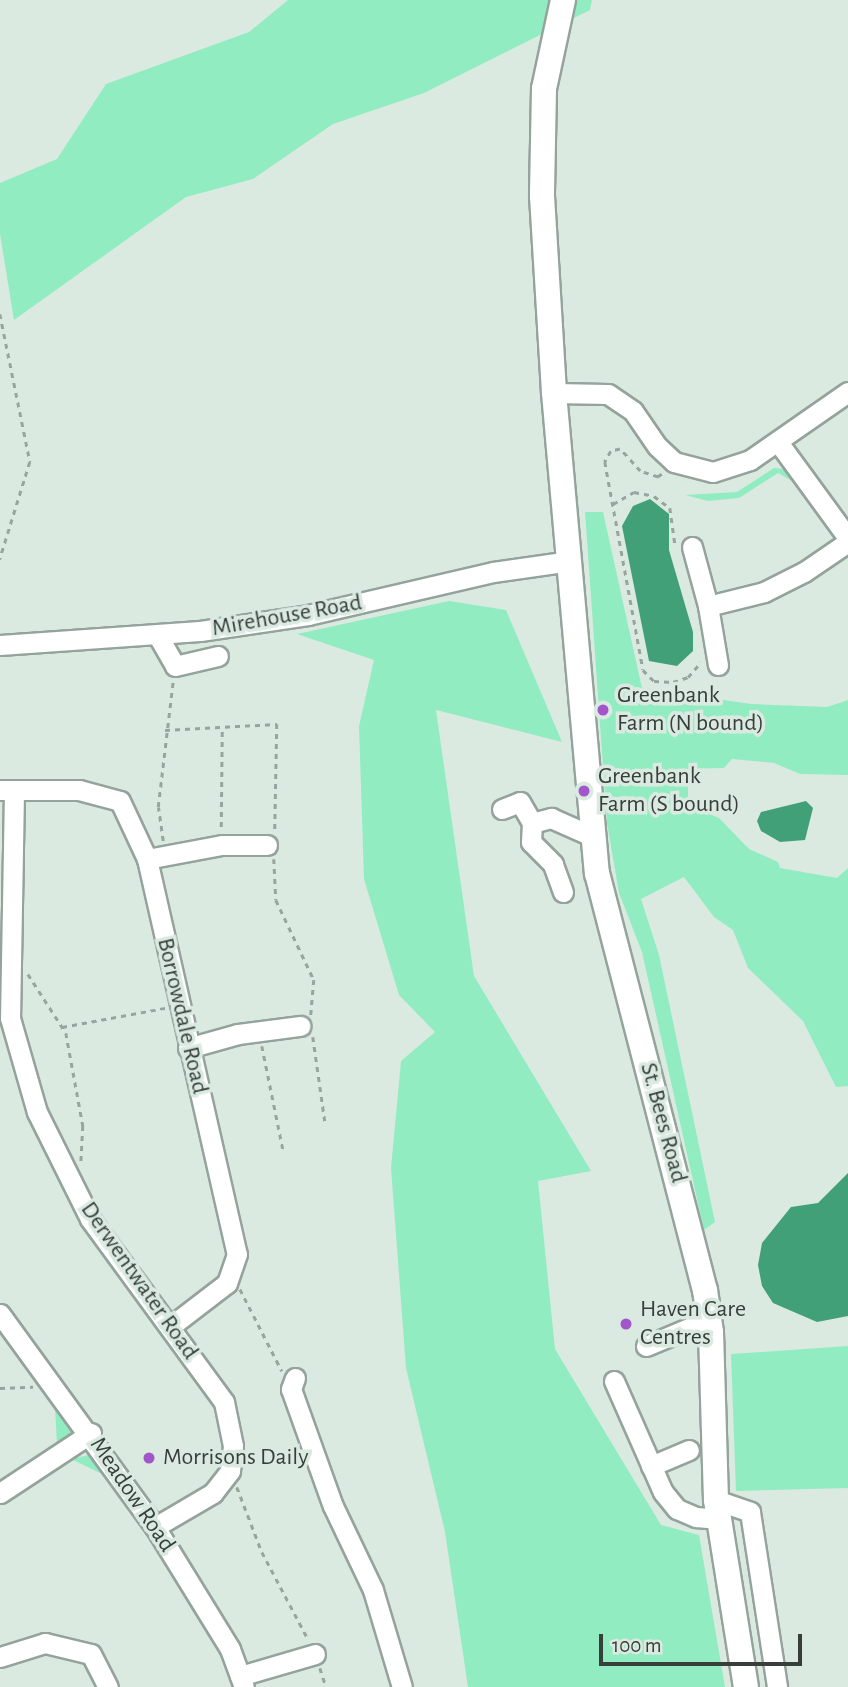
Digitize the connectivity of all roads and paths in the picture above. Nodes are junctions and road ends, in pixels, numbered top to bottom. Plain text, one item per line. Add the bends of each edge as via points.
1 (564, 0) edge
2 (0, 314) edge
3 (848, 392) edge
4 (554, 393) junction
5 (778, 442) junction
6 (674, 462) junction
7 (613, 504) junction
8 (848, 540) edge
9 (684, 546) joint
10 (0, 559) edge
11 (570, 561) junction
12 (708, 606) junction
13 (158, 636) junction
14 (0, 645) edge
15 (700, 653) dead end
16 (218, 656) dead end
17 (173, 665) junction
18 (718, 665) dead end
19 (222, 727) junction
20 (165, 730) junction
21 (7, 791) edge
22 (502, 809) dead end
23 (532, 823) junction
24 (594, 837) junction
25 (222, 845) junction
26 (267, 845) junction
27 (156, 857) junction
28 (563, 892) dead end
29 (6, 914) edge
30 (11, 948) junction
31 (179, 1004) junction
32 (305, 1021) junction
33 (62, 1027) junction
34 (259, 1031) junction
35 (188, 1048) junction
36 (325, 1121) dead end
37 (283, 1149) dead end
38 (79, 1197) junction
39 (228, 1281) junction
40 (0, 1314) edge
41 (171, 1326) junction
42 (710, 1327) junction
43 (646, 1346) dead end
44 (614, 1381) dead end
45 (293, 1384) joint
46 (54, 1385) junction
47 (0, 1388) edge
48 (90, 1433) junction
49 (689, 1450) dead end
50 (651, 1466) junction
51 (230, 1471) junction
52 (0, 1493) edge
53 (717, 1510) junction
54 (155, 1527) junction
55 (315, 1654) junction
56 (0, 1657) edge
57 (242, 1681) edge
58 (108, 1687) edge
59 (326, 1687) edge
60 (402, 1687) edge
61 (746, 1687) edge
62 (777, 1687) edge

1 - 4 main road, St. Bees Road via 544,89 542,171
2 - 10 path via 30,462
3 - 5 street
4 - 6 street via 594,391 621,400
4 - 11 main road, St. Bees Road
5 - 6 street via 741,464 713,472
5 - 8 street
6 - 7 path via 658,477 640,471 620,449 611,451 605,462
7 - 9 path via 634,492 654,496 670,508
7 - 15 path via 643,670 654,681 673,682 688,677 701,663
8 - 12 street via 804,572 764,592
9 - 12 street
11 - 13 street, Mirehouse Road via 493,572 308,615
11 - 24 main road, St. Bees Road
12 - 18 street
13 - 14 street, Mirehouse Road
13 - 17 street
16 - 17 street
17 - 20 path
19 - 20 path
19 - 25 path
19 - 26 path via 277,724 275,838
20 - 27 path
21 - 27 street, Borrowdale Road via 79,790 120,801
21 - 29 street, Derwentwater Road
22 - 23 street via 520,802
23 - 24 street via 551,818
23 - 28 street via 531,842 553,864
24 - 42 main road, St. Bees Road via 597,873 701,1266
25 - 26 street
25 - 27 street
26 - 32 path via 274,860 276,900 314,980
27 - 31 street, Borrowdale Road
29 - 30 street, Derwentwater Road
30 - 33 path
30 - 38 street, Derwentwater Road via 10,1018 37,1112
31 - 33 path
31 - 35 street, Borrowdale Road
32 - 34 street
32 - 36 path
33 - 38 path via 83,1126
34 - 35 street
34 - 37 path
35 - 39 street, Borrowdale Road via 237,1254
38 - 41 street, Derwentwater Road via 90,1219
39 - 41 street
39 - 45 path via 240,1288
40 - 46 street, Meadow Road
41 - 51 street, Derwentwater Road via 224,1402 233,1447
42 - 43 street via 690,1328
42 - 53 main road, St. Bees Road
44 - 50 street
45 - 60 street via 332,1506 373,1590
46 - 47 path
46 - 48 street, Meadow Road
48 - 52 street
48 - 54 street, Meadow Road
49 - 50 street
50 - 53 street via 677,1508 696,1517
51 - 54 street via 214,1493
51 - 55 path via 262,1552
53 - 61 main road, St. Bees Road
53 - 62 street via 750,1512
54 - 57 street, Meadow Road via 230,1649
55 - 57 street
55 - 59 path
56 - 58 street via 45,1643 91,1654

